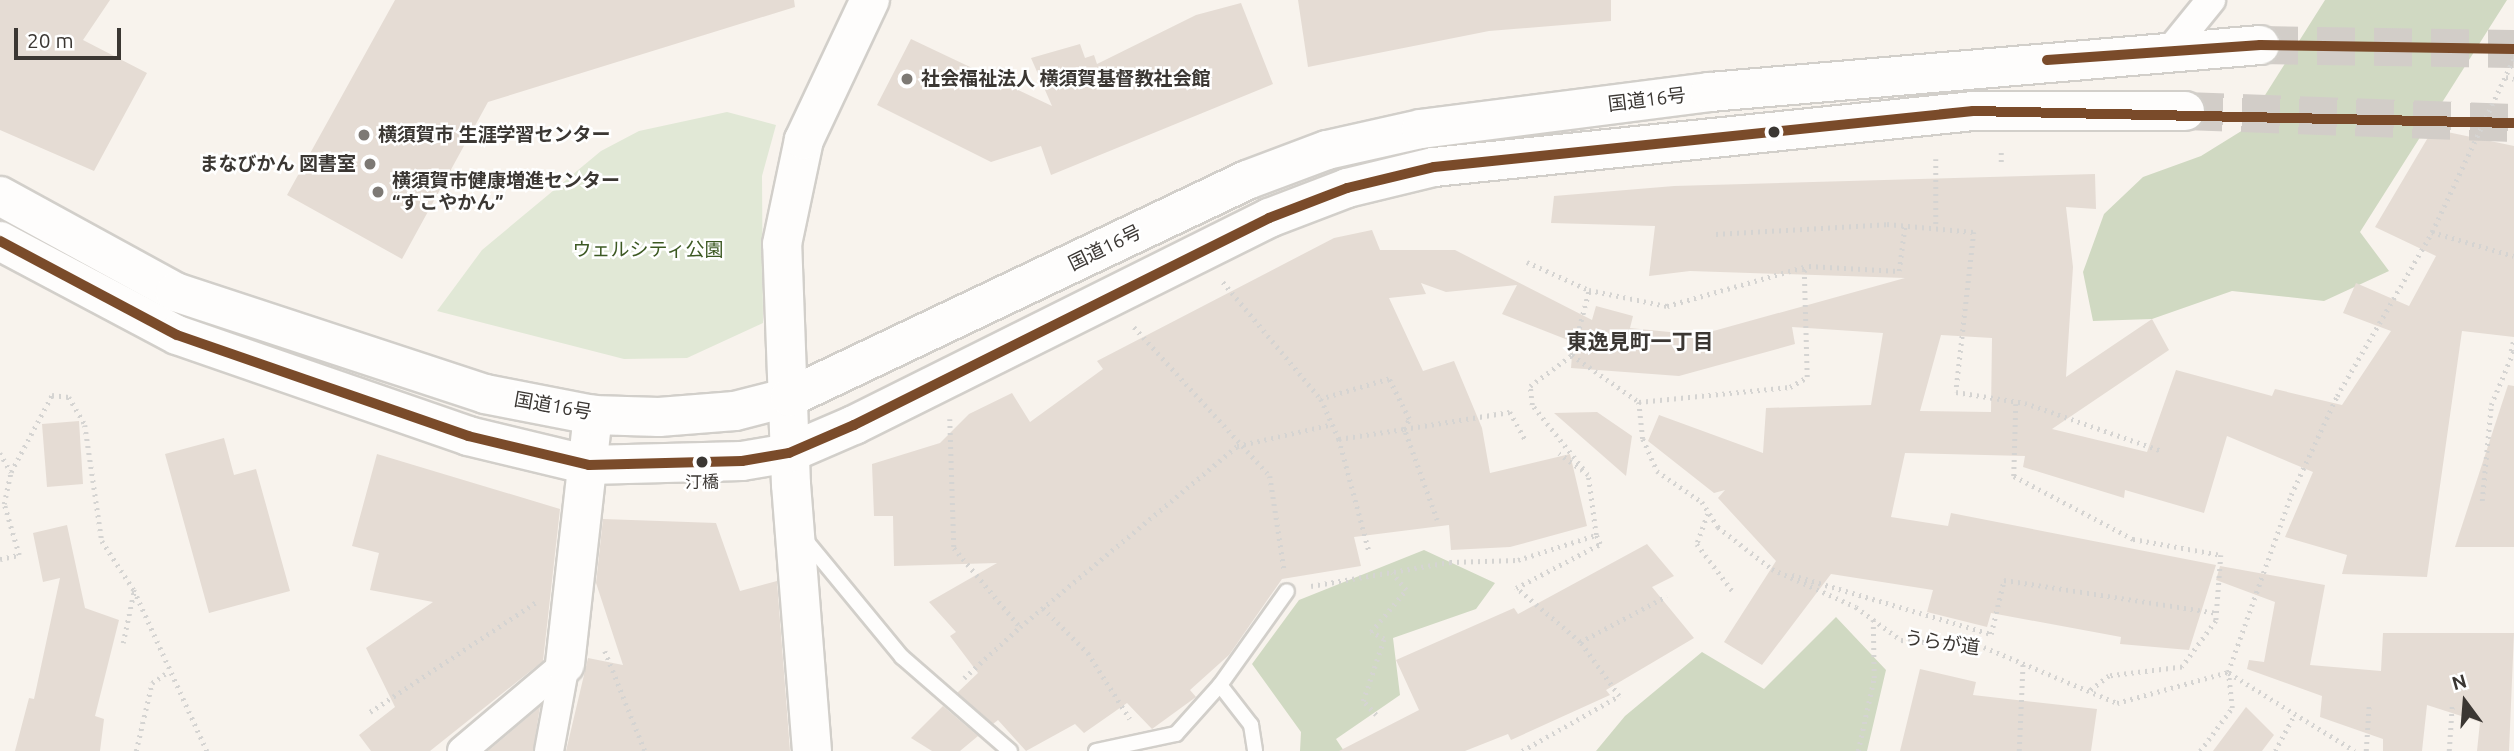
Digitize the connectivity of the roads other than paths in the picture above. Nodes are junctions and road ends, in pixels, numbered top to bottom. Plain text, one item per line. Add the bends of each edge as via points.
1 (870, 0) edge
2 (2211, 0) edge
3 (2260, 45) tunnel mouth
4 (2172, 48) junction
5 (2185, 111) tunnel mouth
6 (0, 196) edge
7 (0, 241) edge
8 (790, 397) junction
9 (593, 415) junction
10 (789, 453) junction
11 (589, 464) junction
12 (794, 529) junction
13 (1287, 591) road end
14 (565, 664) junction
15 (1220, 685) junction
16 (462, 751) edge
17 (549, 751) edge
18 (813, 751) edge
19 (1010, 751) edge
20 (1096, 751) edge
21 (1255, 751) edge

1 - 8 main road via 804,140 791,184 781,300
2 - 4 street
3 - 4 main road, 国道16号
4 - 8 main road, 国道16号 via 1710,92 1421,129 1327,150 1247,180
5 - 10 main road via 1973,111 1434,167 1348,188 1269,218
6 - 9 main road, 国道16号 via 175,292 485,394
7 - 11 main road via 177,335 468,436
8 - 9 main road, 国道16号 via 735,411
8 - 10 main road
9 - 11 main road
10 - 11 main road via 742,461
10 - 12 main road
11 - 14 main road via 579,582
12 - 18 main road
12 - 19 lane via 842,577 902,657
13 - 15 lane
14 - 16 street
14 - 17 street
15 - 20 lane via 1176,734
15 - 21 lane via 1251,725

